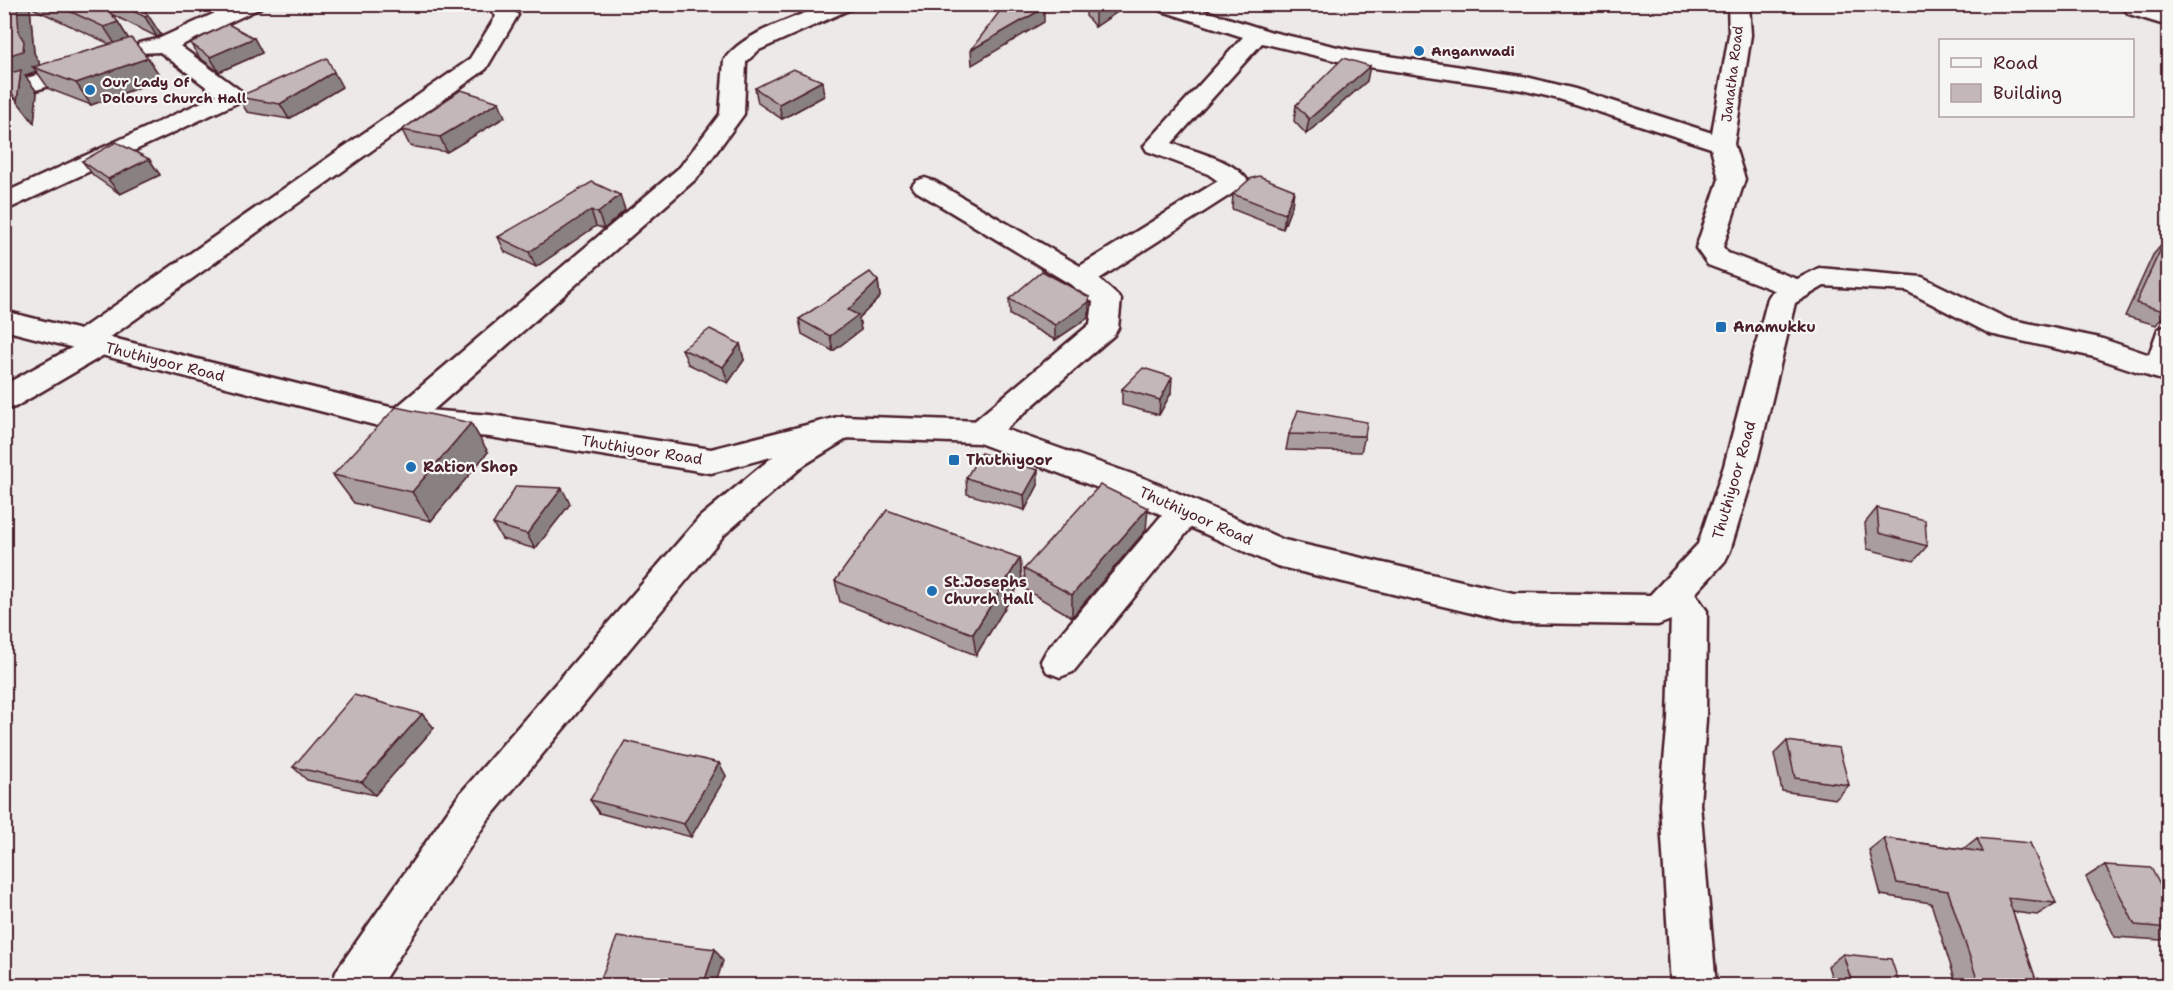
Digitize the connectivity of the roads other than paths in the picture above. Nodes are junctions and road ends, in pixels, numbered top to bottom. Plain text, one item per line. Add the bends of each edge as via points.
1 (253, 4) edge
2 (494, 4) edge
3 (846, 4) edge
4 (1160, 4) edge
5 (1738, 4) edge
6 (2139, 4) edge
7 (2169, 20) edge
8 (1257, 35) junction
9 (164, 45) junction
10 (4, 93) edge
11 (1722, 144) junction
12 (925, 186) dead end
13 (4, 203) edge
14 (1080, 278) junction
15 (1797, 289) junction
16 (4, 320) edge
17 (2169, 336) edge
18 (92, 343) junction
19 (2164, 370) edge
20 (4, 399) edge
21 (403, 419) junction
22 (842, 427) junction
23 (982, 432) junction
24 (1185, 511) junction
25 (1675, 591) junction
26 (1060, 662) dead end
27 (353, 986) edge
28 (1694, 986) edge

1 - 9 street
2 - 18 street via 507,15 478,64
3 - 21 street via 751,45 735,60 732,114 689,172
4 - 8 street
5 - 11 street, Janatha Road via 1740,35
6 - 7 street via 2136,10
8 - 11 street via 1355,58 1522,83
8 - 14 street via 1156,146 1217,169 1235,181
9 - 10 street
9 - 13 street via 233,96
11 - 15 street via 1732,179 1709,248 1718,259
12 - 14 street
14 - 23 street via 1107,299 1104,328
15 - 19 street, Thuthiyoor Road via 1819,277 1912,283 2000,327 2100,348
15 - 25 street, Thuthiyoor Road via 1782,298 1740,466 1713,551
16 - 18 street, Thuthiyoor Road
17 - 19 street
18 - 20 street
18 - 21 street, Thuthiyoor Road
21 - 22 street, Thuthiyoor Road via 490,426 711,460
22 - 23 street, Thuthiyoor Road
22 - 27 street via 793,457 712,526 473,808
23 - 24 street, Thuthiyoor Road
24 - 25 street, Thuthiyoor Road via 1277,552 1513,608 1658,610
24 - 26 street
25 - 28 street via 1689,611 1687,719 1680,804

